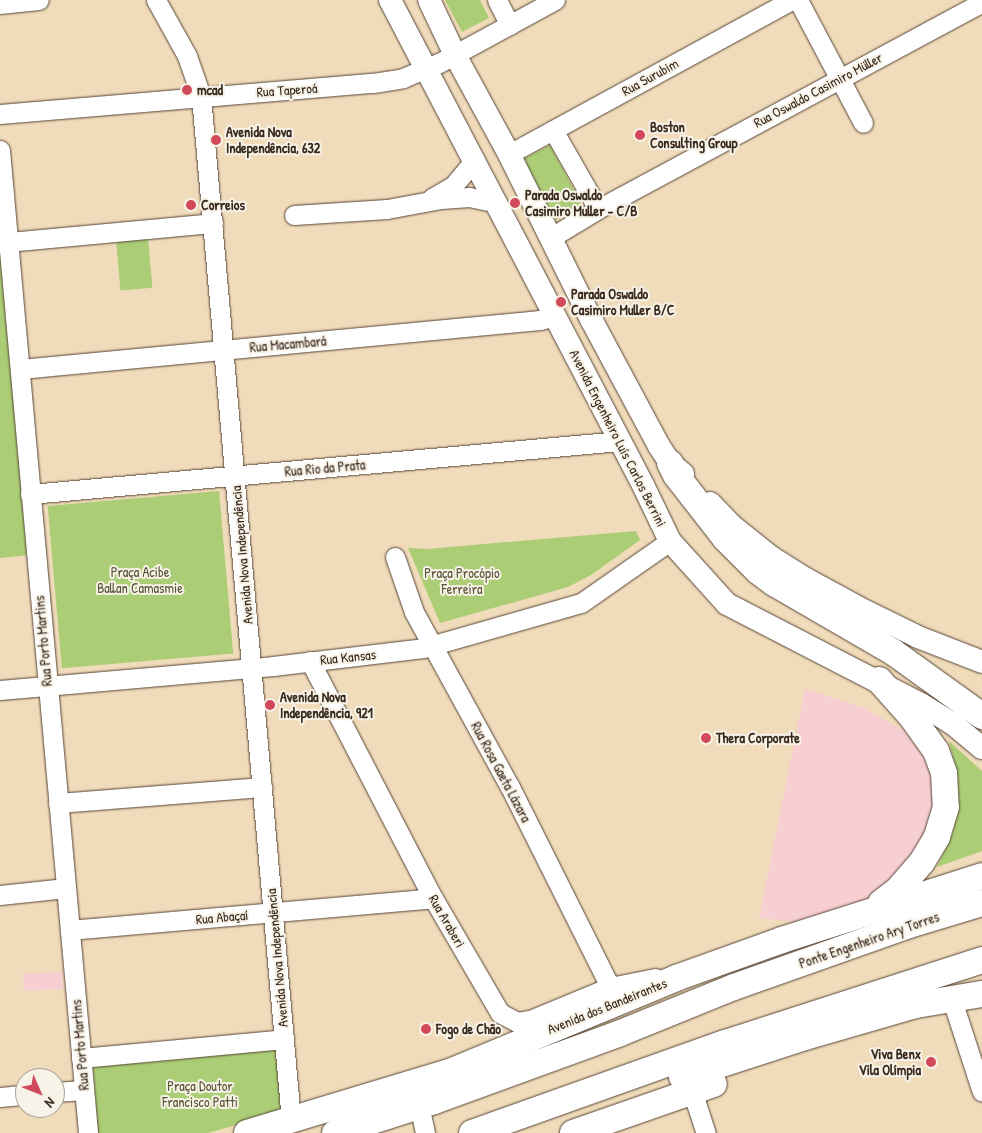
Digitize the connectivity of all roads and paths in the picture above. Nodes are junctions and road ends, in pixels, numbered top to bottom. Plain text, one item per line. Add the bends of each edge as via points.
1 (39, 0) edge
2 (156, 0) edge
3 (390, 0) edge
4 (430, 0) edge
5 (497, 0) edge
6 (555, 0) edge
7 (791, 0) edge
8 (798, 0) edge
9 (982, 2) edge
10 (0, 4) edge
11 (510, 25) junction
12 (455, 55) junction
13 (426, 68) junction
14 (840, 79) junction
15 (201, 96) junction
16 (0, 114) edge
17 (864, 123) dead end
18 (553, 130) junction
19 (0, 150) edge
20 (509, 154) junction
21 (475, 160) junction
22 (423, 202) junction
23 (497, 203) junction
24 (598, 209) junction
25 (294, 215) dead end
26 (213, 222) junction
27 (550, 238) junction
28 (8, 242) junction
29 (556, 316) junction
30 (224, 350) junction
31 (20, 369) junction
32 (620, 441) junction
33 (670, 463) junction
34 (236, 476) junction
35 (30, 494) junction
36 (670, 541) junction
37 (395, 557) dead end
38 (432, 646) junction
39 (310, 661) junction
40 (982, 662) edge
41 (252, 667) junction
42 (879, 680) junction
43 (47, 686) junction
44 (0, 690) edge
45 (982, 716) edge
46 (982, 748) edge
47 (262, 787) junction
48 (58, 803) junction
49 (977, 873) edge
50 (66, 888) junction
51 (0, 895) edge
52 (433, 898) junction
53 (982, 903) edge
54 (273, 912) junction
55 (849, 918) junction
56 (70, 930) junction
57 (982, 960) edge
58 (676, 978) junction
59 (746, 983) junction
60 (610, 987) junction
61 (982, 994) edge
62 (954, 1006) junction
63 (284, 1039) junction
64 (81, 1058) junction
65 (452, 1071) junction
66 (84, 1090) junction
67 (65, 1091) edge
68 (982, 1092) edge
69 (688, 1093) junction
70 (417, 1095) junction
71 (15, 1096) edge
72 (0, 1097) edge
73 (291, 1120) junction
74 (88, 1133) edge
75 (247, 1133) edge
76 (335, 1133) edge
77 (425, 1133) edge
78 (472, 1133) edge
79 (479, 1133) edge
80 (573, 1133) edge
81 (706, 1133) edge

1 - 10 street
2 - 15 street, Avenida Nova Independência via 187,56
3 - 13 main road, Avenida Engenheiro Luís Carlos Berrini
4 - 12 main road
5 - 11 street
6 - 11 street, Rua Taperoá
7 - 18 street, Rua Surubim
8 - 14 street
9 - 14 street, Rua Oswaldo Casimiro Müller
11 - 12 street, Rua Taperoá
12 - 13 street, Rua Taperoá
12 - 20 main road
13 - 15 street, Rua Taperoá via 403,78 373,83
13 - 21 main road, Avenida Engenheiro Luís Carlos Berrini
14 - 17 street
14 - 24 street, Rua Oswaldo Casimiro Müller
15 - 16 street, Rua Taperoá
15 - 26 street, Avenida Nova Independência
18 - 20 street, Rua Surubim
18 - 24 street
19 - 28 street, Rua Porto Martins
20 - 27 main road
21 - 22 street via 453,186
21 - 23 main road, Avenida Engenheiro Luís Carlos Berrini
22 - 23 street via 469,197
22 - 25 street via 387,209
23 - 29 main road, Avenida Engenheiro Luís Carlos Berrini
24 - 27 street, Rua Oswaldo Casimiro Müller
26 - 28 street
26 - 30 street, Avenida Nova Independência
27 - 33 main road
28 - 31 street, Rua Porto Martins
29 - 30 street, Rua Macambará
29 - 32 main road, Avenida Engenheiro Luís Carlos Berrini
30 - 31 street, Rua Macambará
30 - 34 street, Avenida Nova Independência
31 - 35 street, Rua Porto Martins
32 - 34 street, Rua Rio da Prata
32 - 36 main road, Avenida Engenheiro Luís Carlos Berrini
33 - 40 main road via 731,525 771,556 865,611
33 - 45 highway via 725,538 774,583 893,652
34 - 35 street, Rua Rio da Prata
34 - 41 street, Avenida Nova Independência
35 - 43 street, Rua Porto Martins
36 - 38 street, Rua Kansas via 581,603
36 - 42 main road, Avenida Engenheiro Luís Carlos Berrini via 727,604
37 - 38 street, Rua Rosa Gaeta Lázara via 414,612
38 - 39 street, Rua Kansas
38 - 60 street, Rua Rosa Gaeta Lázara via 510,787
39 - 41 street, Rua Kansas
39 - 52 street, Rua Araberi
41 - 43 street, Rua Kansas
41 - 47 street, Avenida Nova Independência
42 - 46 main road, Avenida Engenheiro Luís Carlos Berrini via 952,724
42 - 55 highway via 936,751 944,773 946,807 937,837 908,879 887,899
43 - 44 street, Rua Kansas
43 - 48 street, Rua Porto Martins
47 - 48 street
47 - 54 street, Avenida Nova Independência
48 - 50 street, Rua Porto Martins
49 - 55 highway, Avenida dos Bandeirantes
50 - 51 street
50 - 56 street, Rua Porto Martins
52 - 54 street, Rua Abaçaí
52 - 60 street, Rua Araberi via 500,1013 508,1020 530,1020
53 - 59 highway, Ponte Engenheiro Ary Torres
54 - 56 street, Rua Abaçaí
54 - 63 street, Avenida Nova Independência
55 - 58 highway, Avenida dos Bandeirantes
56 - 64 street, Rua Porto Martins
57 - 78 highway via 724,1043
58 - 60 street, Rua Araberi via 652,978
58 - 65 highway, Avenida dos Bandeirantes
59 - 65 highway via 653,1006 579,1032 496,1067 471,1072
59 - 70 highway, Avenida dos Bandeirantes via 618,1034
61 - 62 highway
61 - 79 highway via 916,1005 805,1036 585,1110 514,1128
62 - 68 street
62 - 69 highway
63 - 64 street
63 - 73 street, Avenida Nova Independência
64 - 66 street, Rua Porto Martins
65 - 70 highway, Avenida dos Bandeirantes
66 - 67 street
66 - 74 street, Rua Porto Martins
69 - 80 highway
69 - 81 street via 696,1103
70 - 73 highway, Avenida dos Bandeirantes
70 - 76 highway, Avenida dos Bandeirantes
70 - 77 street
71 - 72 street
73 - 75 highway, Avenida dos Bandeirantes

